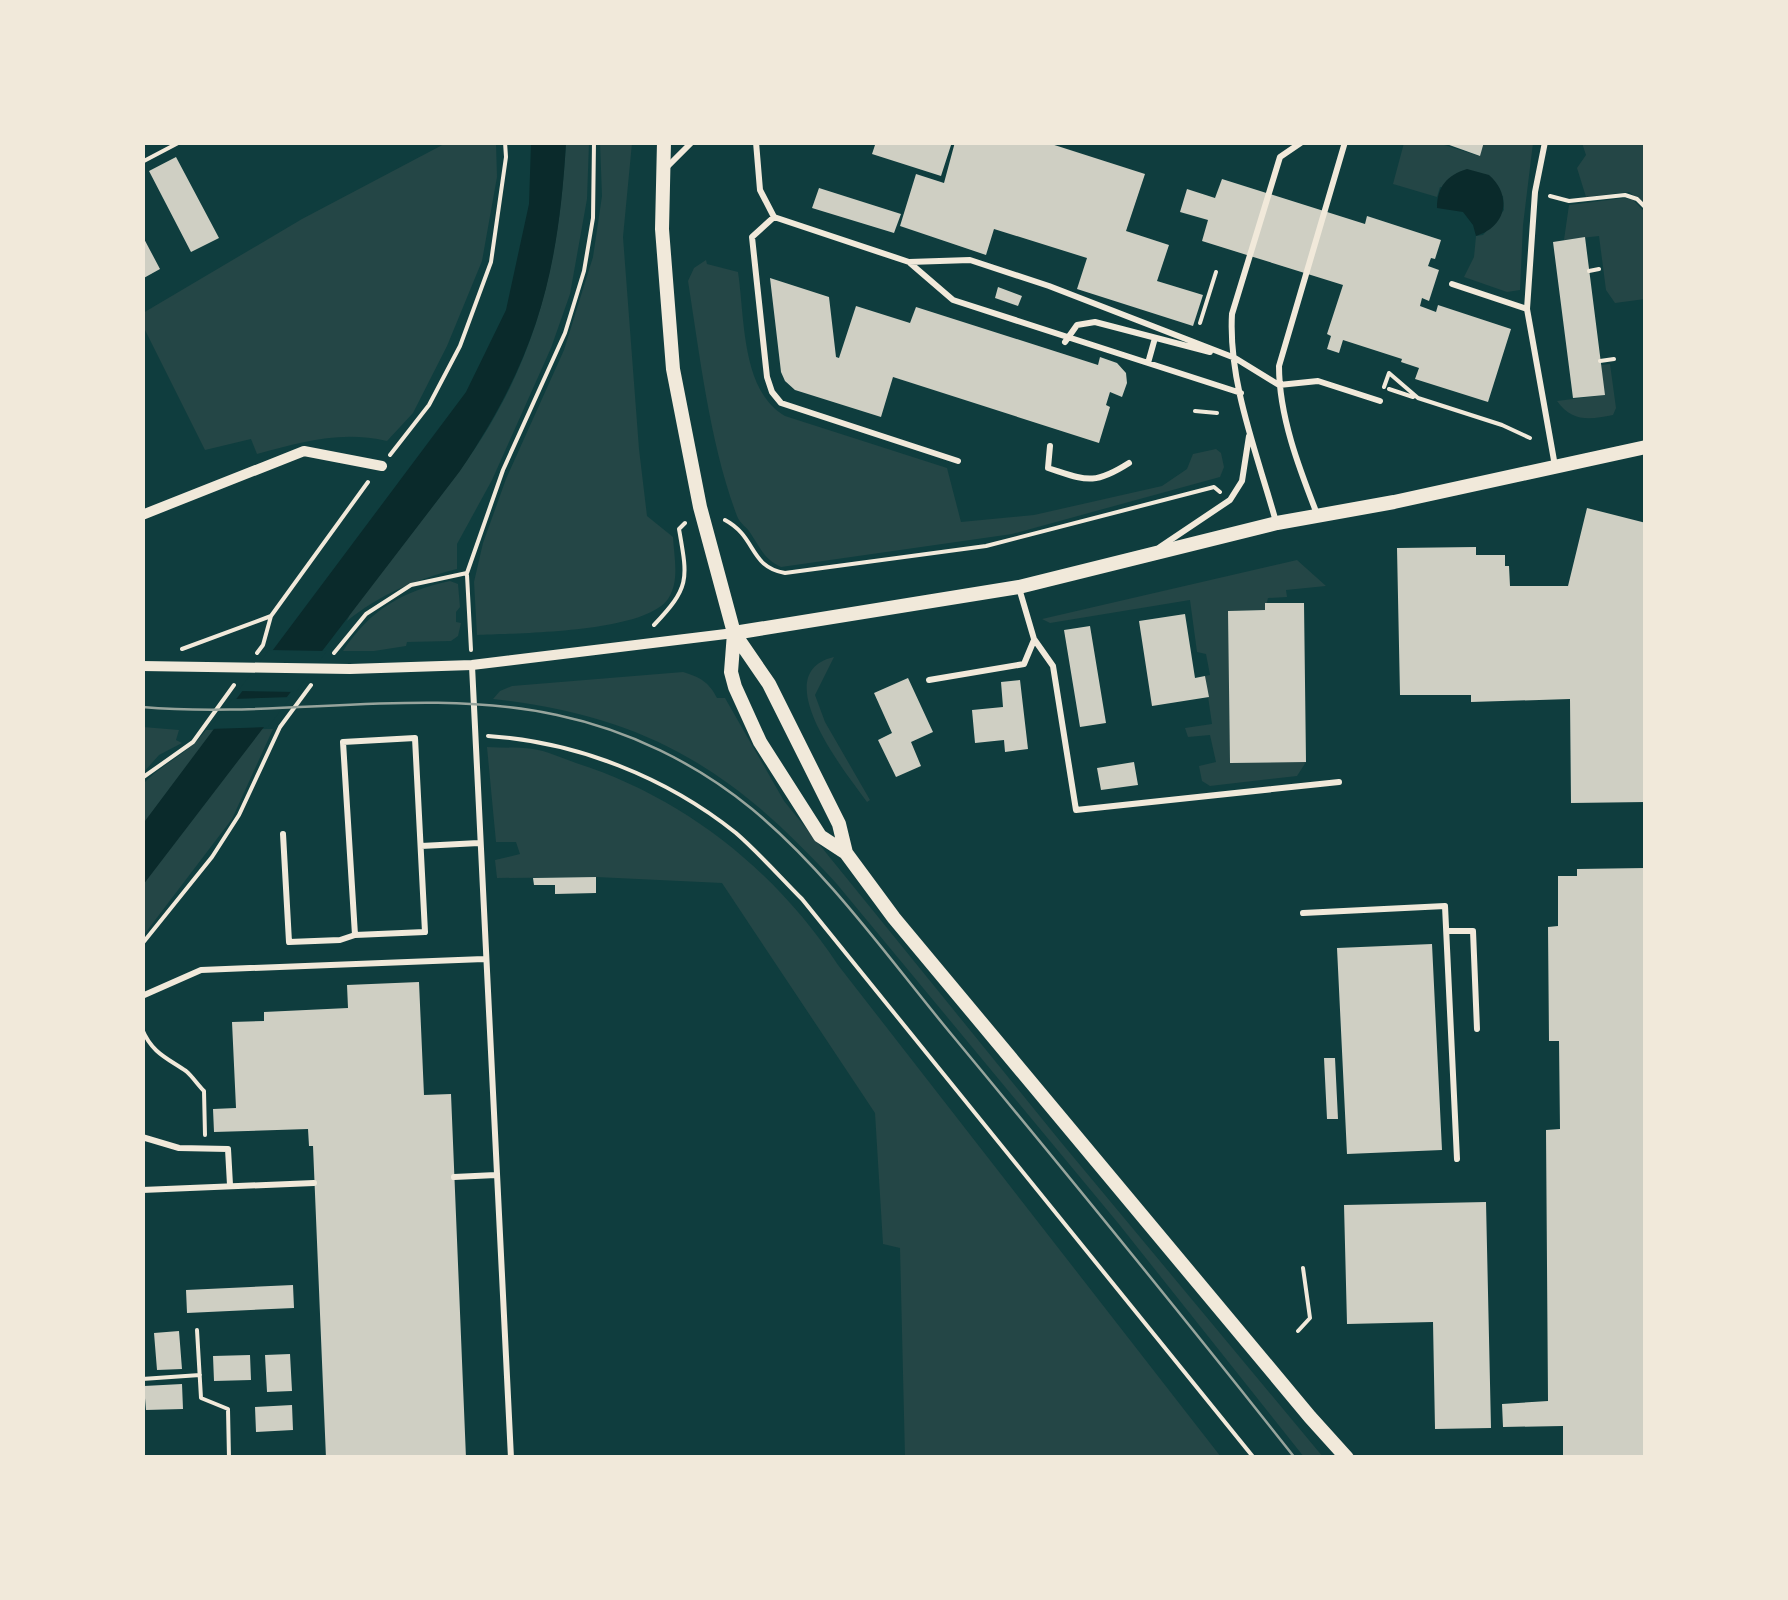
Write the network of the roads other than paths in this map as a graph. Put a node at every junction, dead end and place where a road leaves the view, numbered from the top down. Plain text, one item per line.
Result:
1 (664, 142) edge
2 (692, 142) edge
3 (756, 142) edge
4 (1302, 142) edge
5 (1346, 142) edge
6 (1544, 142) edge
7 (662, 172) junction
8 (774, 217) junction
9 (909, 262) junction
10 (1452, 284) dead end
11 (1527, 308) junction
12 (1155, 338) junction
13 (1066, 339) junction
14 (1236, 358) junction
15 (1148, 362) junction
16 (1279, 386) junction
17 (1241, 393) junction
18 (1380, 401) road end
19 (1250, 430) junction
20 (1050, 446) dead end
21 (1646, 447) edge
22 (958, 460) dead end
23 (1129, 463) dead end
24 (382, 466) road end
25 (1556, 467) junction
26 (142, 515) edge
27 (1318, 516) junction
28 (1276, 523) junction
29 (1149, 554) junction
30 (1019, 587) junction
31 (734, 633) junction
32 (1034, 639) junction
33 (472, 665) junction
34 (142, 666) edge
35 (929, 680) dead end
36 (1339, 782) dead end
37 (282, 834) dead end
38 (479, 843) junction
39 (421, 846) junction
40 (846, 853) junction
41 (1303, 912) dead end
42 (1447, 931) junction
43 (356, 934) junction
44 (484, 960) junction
45 (142, 996) edge
46 (1477, 1030) dead end
47 (142, 1137) edge
48 (1457, 1159) dead end
49 (496, 1176) junction
50 (454, 1177) dead end
51 (314, 1183) dead end
52 (230, 1185) junction
53 (142, 1190) edge
54 (1348, 1456) edge
55 (511, 1458) edge

1 - 7 street
2 - 7 lane
3 - 8 lane
4 - 14 lane
5 - 16 lane
6 - 11 lane
7 - 31 street
8 - 9 lane
8 - 22 lane
9 - 13 lane
9 - 14 lane
10 - 11 lane
11 - 25 lane
12 - 13 lane
12 - 14 lane
12 - 15 lane
13 - 15 lane
14 - 16 lane
14 - 17 lane
15 - 17 lane
16 - 18 lane
16 - 27 lane
17 - 19 lane
19 - 28 lane
19 - 29 lane
20 - 23 lane
21 - 25 street
24 - 26 street
25 - 27 street
27 - 28 street
28 - 29 street
29 - 30 street
30 - 31 street
30 - 32 lane
31 - 33 street
31 - 40 street
31 - 40 street
32 - 35 lane
32 - 36 lane
33 - 34 street
33 - 38 lane
37 - 43 lane
38 - 39 lane
38 - 44 lane
39 - 43 lane
39 - 43 lane
40 - 54 street
41 - 42 lane
42 - 46 lane
42 - 48 lane
44 - 45 lane
44 - 49 lane
47 - 52 lane
49 - 50 lane
49 - 55 lane
51 - 52 lane
52 - 53 lane

